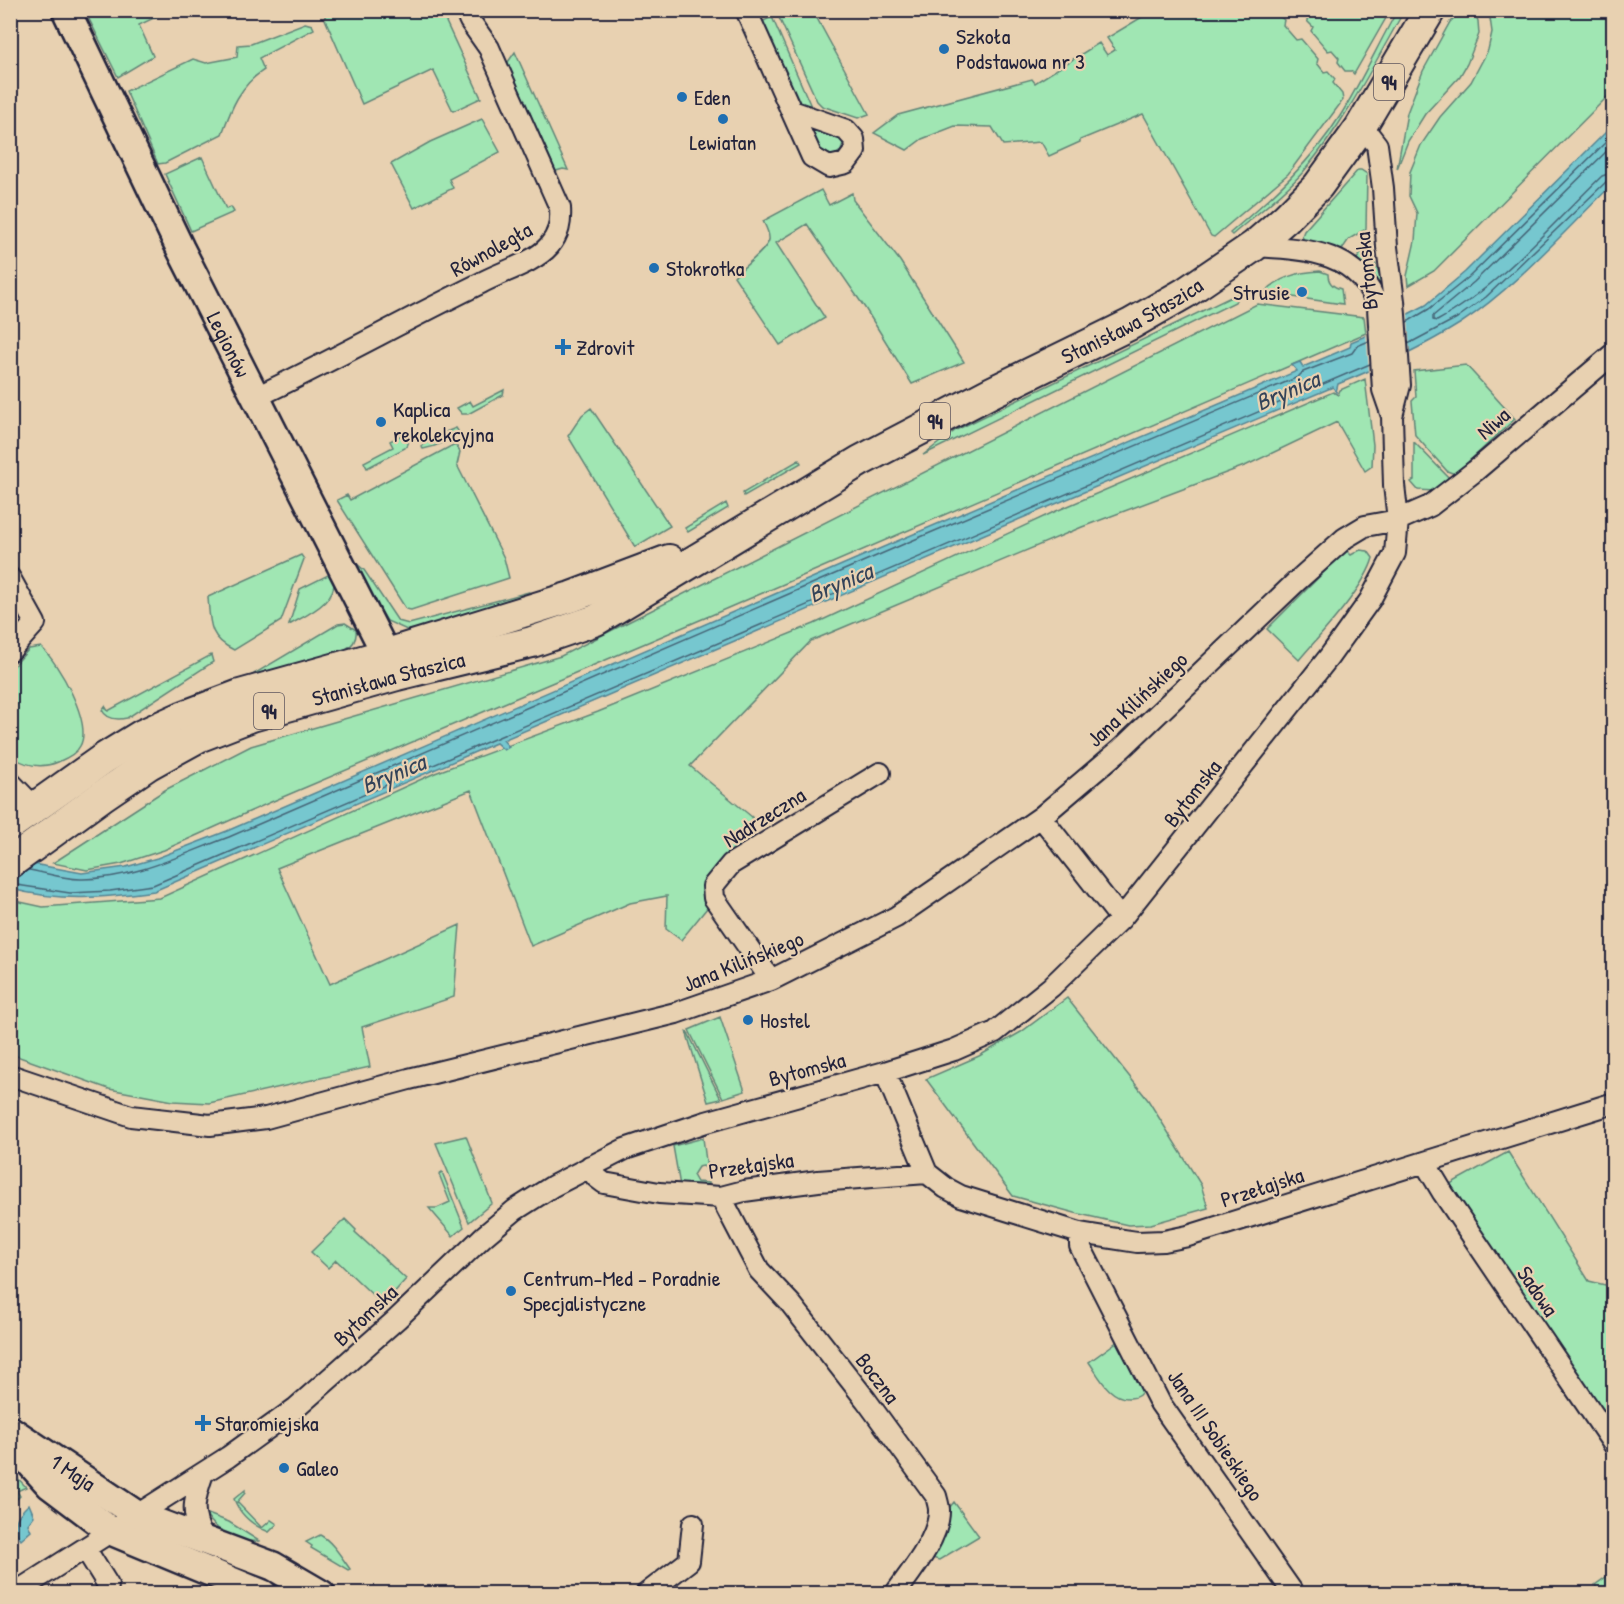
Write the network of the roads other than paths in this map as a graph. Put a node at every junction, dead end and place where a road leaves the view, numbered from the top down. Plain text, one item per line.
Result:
1 (66, 10) edge
2 (465, 10) edge
3 (746, 10) edge
4 (1430, 10) edge
5 (792, 111) dead end
6 (1360, 128) junction
7 (1254, 246) junction
8 (1386, 306) junction
9 (1614, 353) edge
10 (256, 397) junction
11 (1398, 520) junction
12 (10, 578) edge
13 (10, 651) edge
14 (392, 664) junction
15 (880, 773) dead end
16 (10, 782) edge
17 (22, 817) edge
18 (1041, 817) junction
19 (10, 863) edge
20 (1121, 919) junction
21 (771, 980) junction
22 (885, 1072) junction
23 (10, 1075) edge
24 (1614, 1103) edge
25 (1425, 1162) junction
26 (590, 1166) junction
27 (927, 1173) junction
28 (721, 1197) junction
29 (1080, 1233) junction
30 (10, 1430) edge
31 (10, 1442) edge
32 (1614, 1445) edge
33 (203, 1473) junction
34 (137, 1515) junction
35 (693, 1524) dead end
36 (111, 1531) junction
37 (203, 1538) junction
38 (85, 1548) junction
39 (13, 1593) edge
40 (107, 1593) edge
41 (263, 1593) edge
42 (321, 1593) edge
43 (646, 1593) edge
44 (895, 1593) edge
45 (1294, 1593) edge

1 - 10 street, Legionów
2 - 10 street, Równoległa
3 - 5 street
4 - 6 main road, Stanisława Staszica / 94
6 - 7 main road, Stanisława Staszica / 94
6 - 8 street, Bytomska
7 - 8 street, Bytomska
7 - 14 main road, Stanisława Staszica / 94
8 - 11 street, Bytomska
9 - 11 street, Niwa
10 - 14 street, Legionów
11 - 18 street, Jana Kilińskiego
11 - 20 street, Bytomska
12 - 13 street
14 - 17 main road, Stanisława Staszica / 94
14 - 19 main road, Stanisława Staszica / 94
15 - 21 street, Nadrzeczna
16 - 17 street
18 - 20 street
18 - 21 street, Jana Kilińskiego
20 - 22 street, Bytomska
21 - 23 street, Jana Kilińskiego
22 - 26 street, Bytomska
22 - 27 street
24 - 25 street, Przełajska
25 - 29 street, Przełajska
25 - 32 street, Sadowa
26 - 28 street, Przełajska
26 - 33 street, Bytomska
27 - 28 street, Przełajska
27 - 29 street, Przełajska
28 - 44 street, Boczna
29 - 45 street, Jana III Sobieskiego
30 - 34 street, 1 Maja
31 - 36 street, 1 Maja
33 - 34 street, Bytomska
33 - 37 street
34 - 36 street, Bytomska
34 - 37 street, 1 Maja
35 - 43 street
36 - 38 street, Bytomska
36 - 41 street, 1 Maja
37 - 42 street, 1 Maja
38 - 39 street, Bytomska
38 - 40 street

